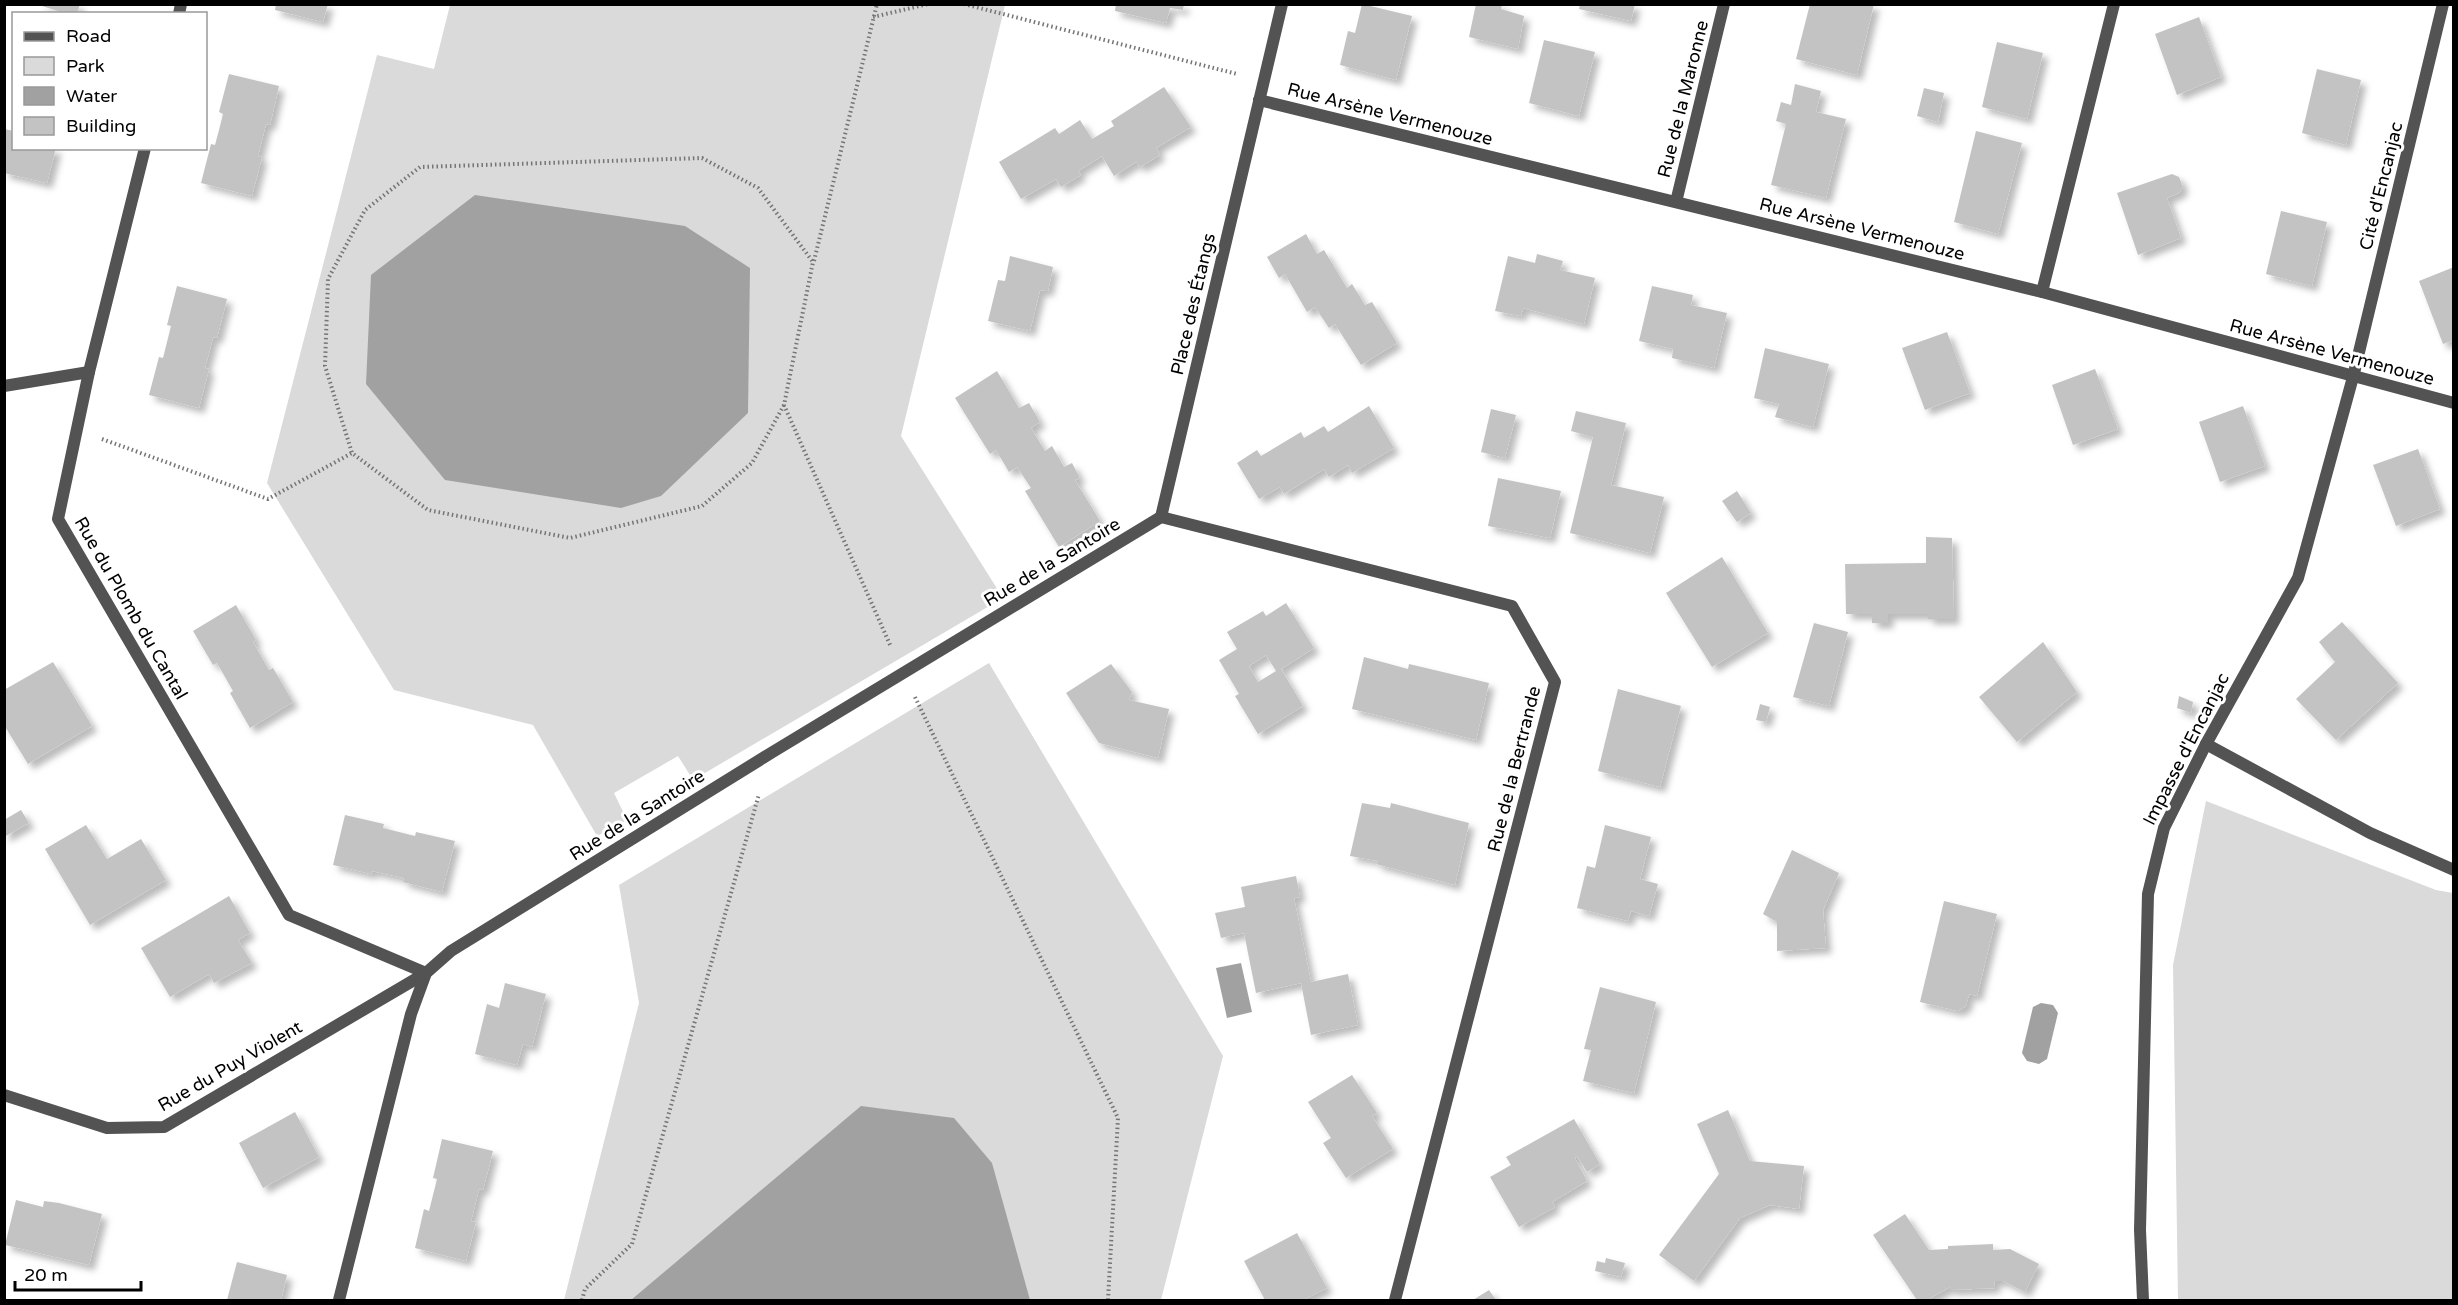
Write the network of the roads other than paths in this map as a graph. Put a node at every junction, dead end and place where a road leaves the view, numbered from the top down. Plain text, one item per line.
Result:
1 (1282, 4) edge
2 (1724, 4) edge
3 (2115, 4) edge
4 (2443, 4) edge
5 (1259, 100) junction
6 (144, 150) edge
7 (1676, 202) junction
8 (2042, 292) junction
9 (89, 372) junction
10 (2353, 377) junction
11 (4, 386) edge
12 (2454, 403) edge
13 (1161, 517) junction
14 (2206, 744) junction
15 (2454, 870) edge
16 (426, 973) junction
17 (4, 1095) edge
18 (339, 1300) edge
19 (1395, 1300) edge
20 (2143, 1300) edge

1 - 5 street, Place des Étangs
2 - 7 street, Rue de la Maronne
3 - 8 street
4 - 10 street, Cité d'Encanjac
5 - 7 street, Rue Arsène Vermenouze
5 - 13 street, Place des Étangs
6 - 9 street, Rue du Plomb du Cantal
7 - 8 street, Rue Arsène Vermenouze
8 - 10 street, Rue Arsène Vermenouze
9 - 11 street
9 - 16 street, Rue du Plomb du Cantal
10 - 12 street, Rue Arsène Vermenouze
10 - 14 street, Impasse d'Encanjac
13 - 16 street, Rue de la Santoire
13 - 19 street, Rue de la Bertrande
14 - 15 street
14 - 20 street, Impasse d'Encanjac
16 - 17 street, Rue du Puy Violent
16 - 18 street, Rue de la Santoire

